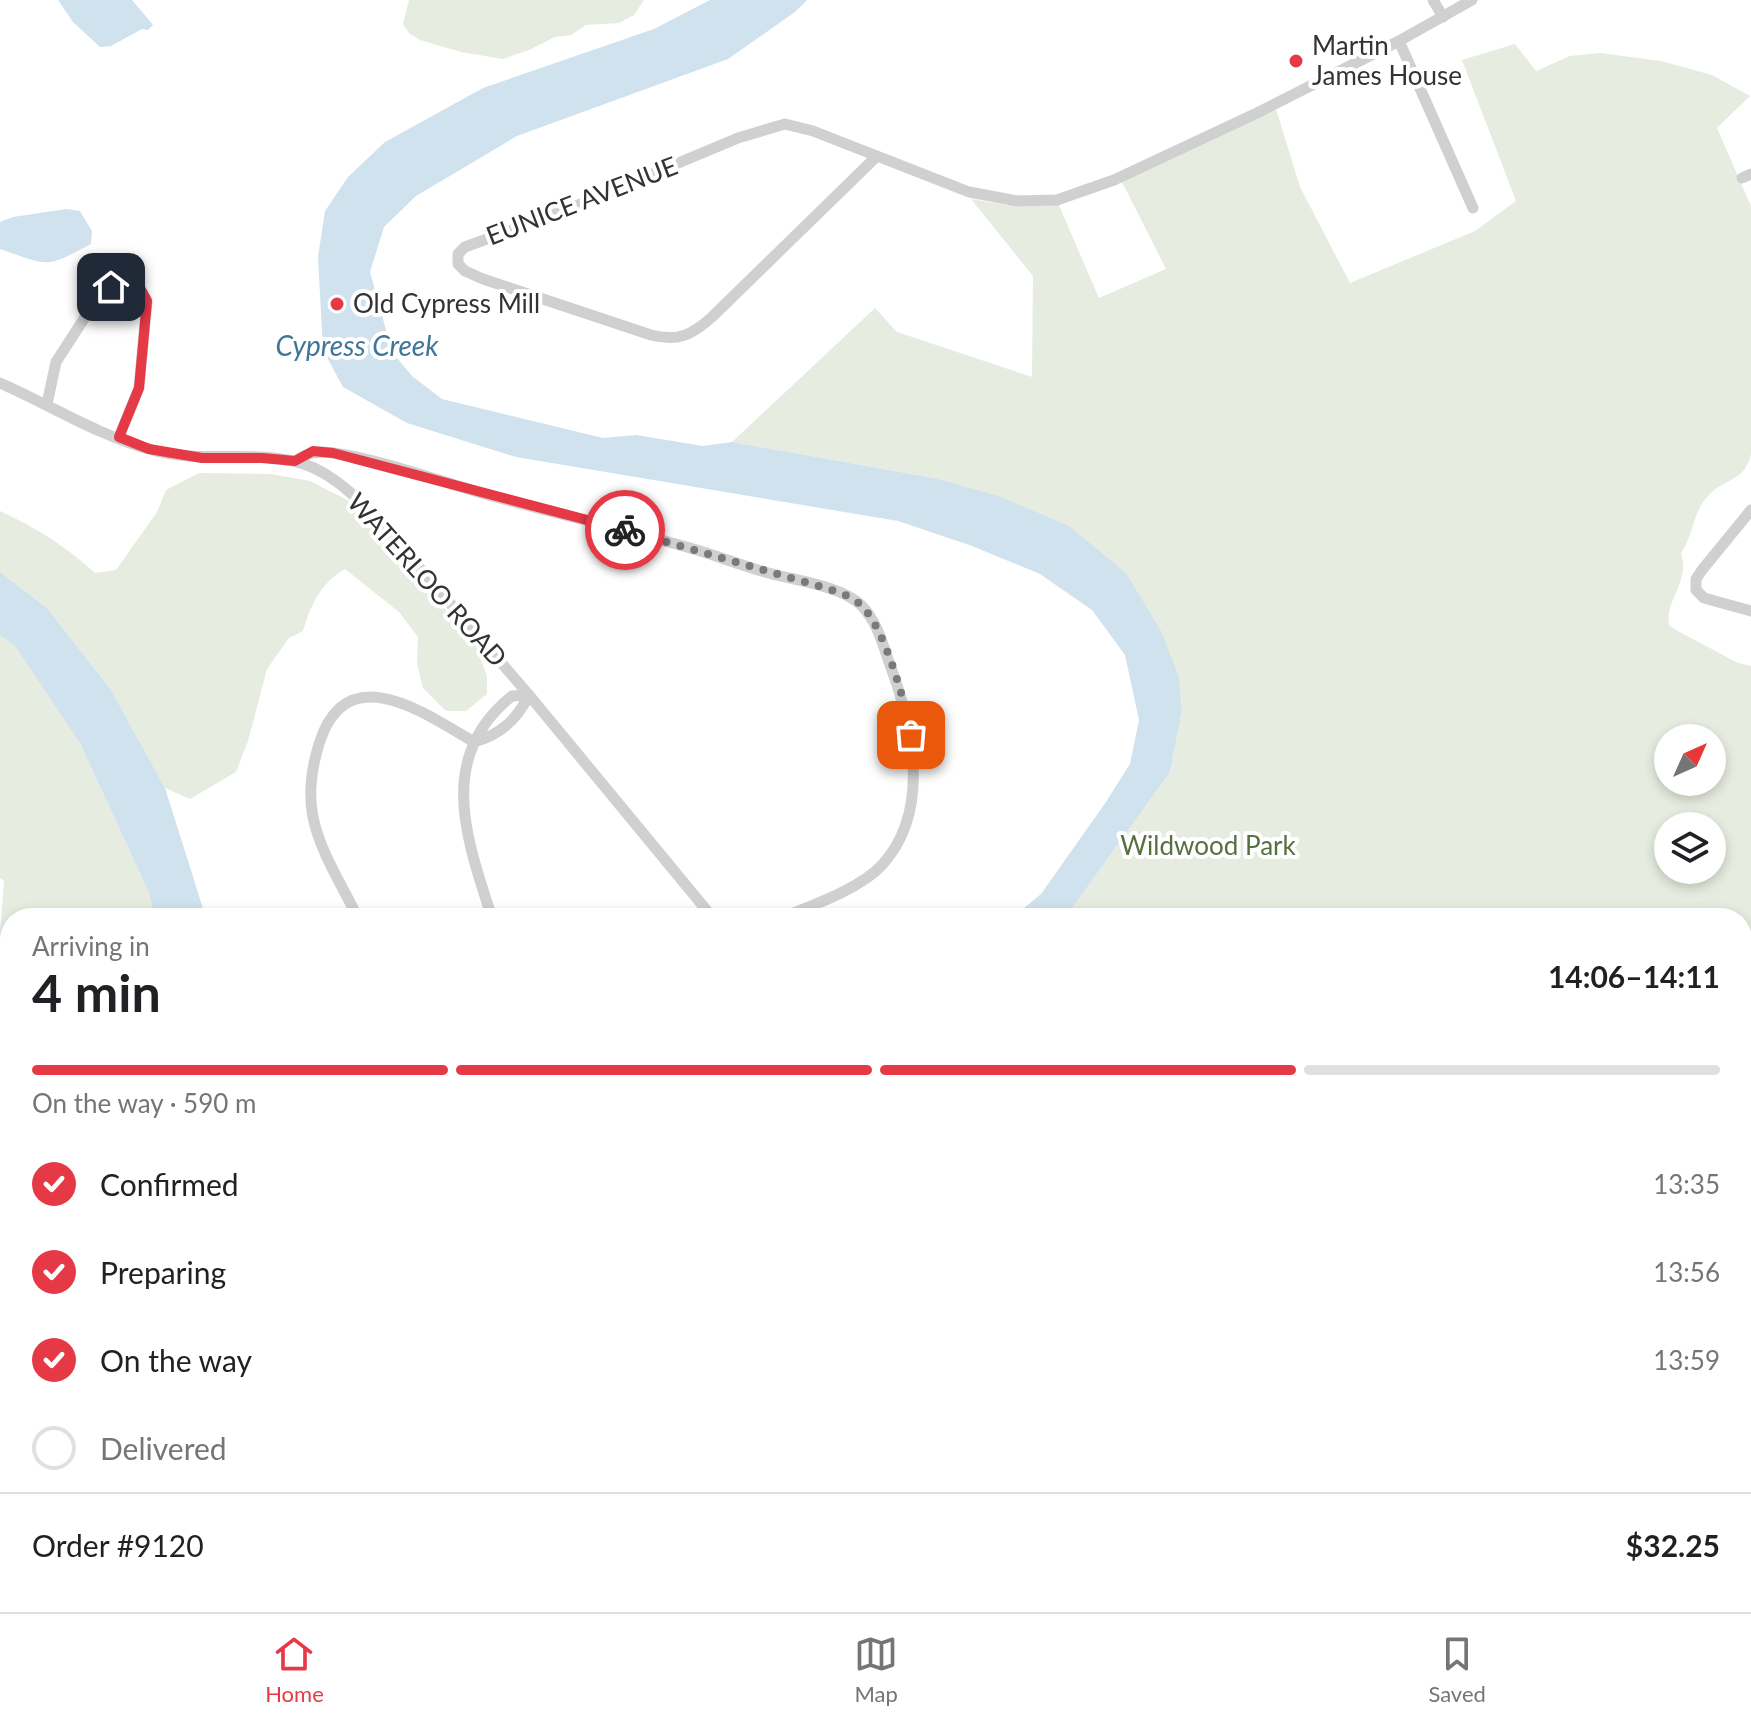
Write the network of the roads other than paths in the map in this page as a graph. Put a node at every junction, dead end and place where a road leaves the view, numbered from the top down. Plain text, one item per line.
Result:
1 (1433, 0) edge
2 (1472, 0) edge
3 (1443, 17) junction
4 (1399, 41) junction
5 (876, 157) junction
6 (1473, 208) dead end
7 (0, 383) edge
8 (47, 404) junction
9 (119, 437) junction
10 (295, 461) junction
11 (1751, 510) edge
12 (1751, 611) edge
13 (529, 695) junction
14 (474, 742) junction
15 (353, 908) edge
16 (489, 908) edge
17 (705, 908) edge
18 (803, 908) edge

1 - 3 street
2 - 3 street
3 - 4 street
4 - 5 street
4 - 6 street
5 - 5 street, EUNICE AVENUE
7 - 8 street, WATERLOO ROAD
8 - 9 street, WATERLOO ROAD
8 - 9 street
9 - 10 street, WATERLOO ROAD
10 - 13 street, WATERLOO ROAD
10 - 18 street
11 - 12 street
13 - 14 street
13 - 14 street
13 - 17 street, WATERLOO ROAD
14 - 15 street
14 - 16 street

